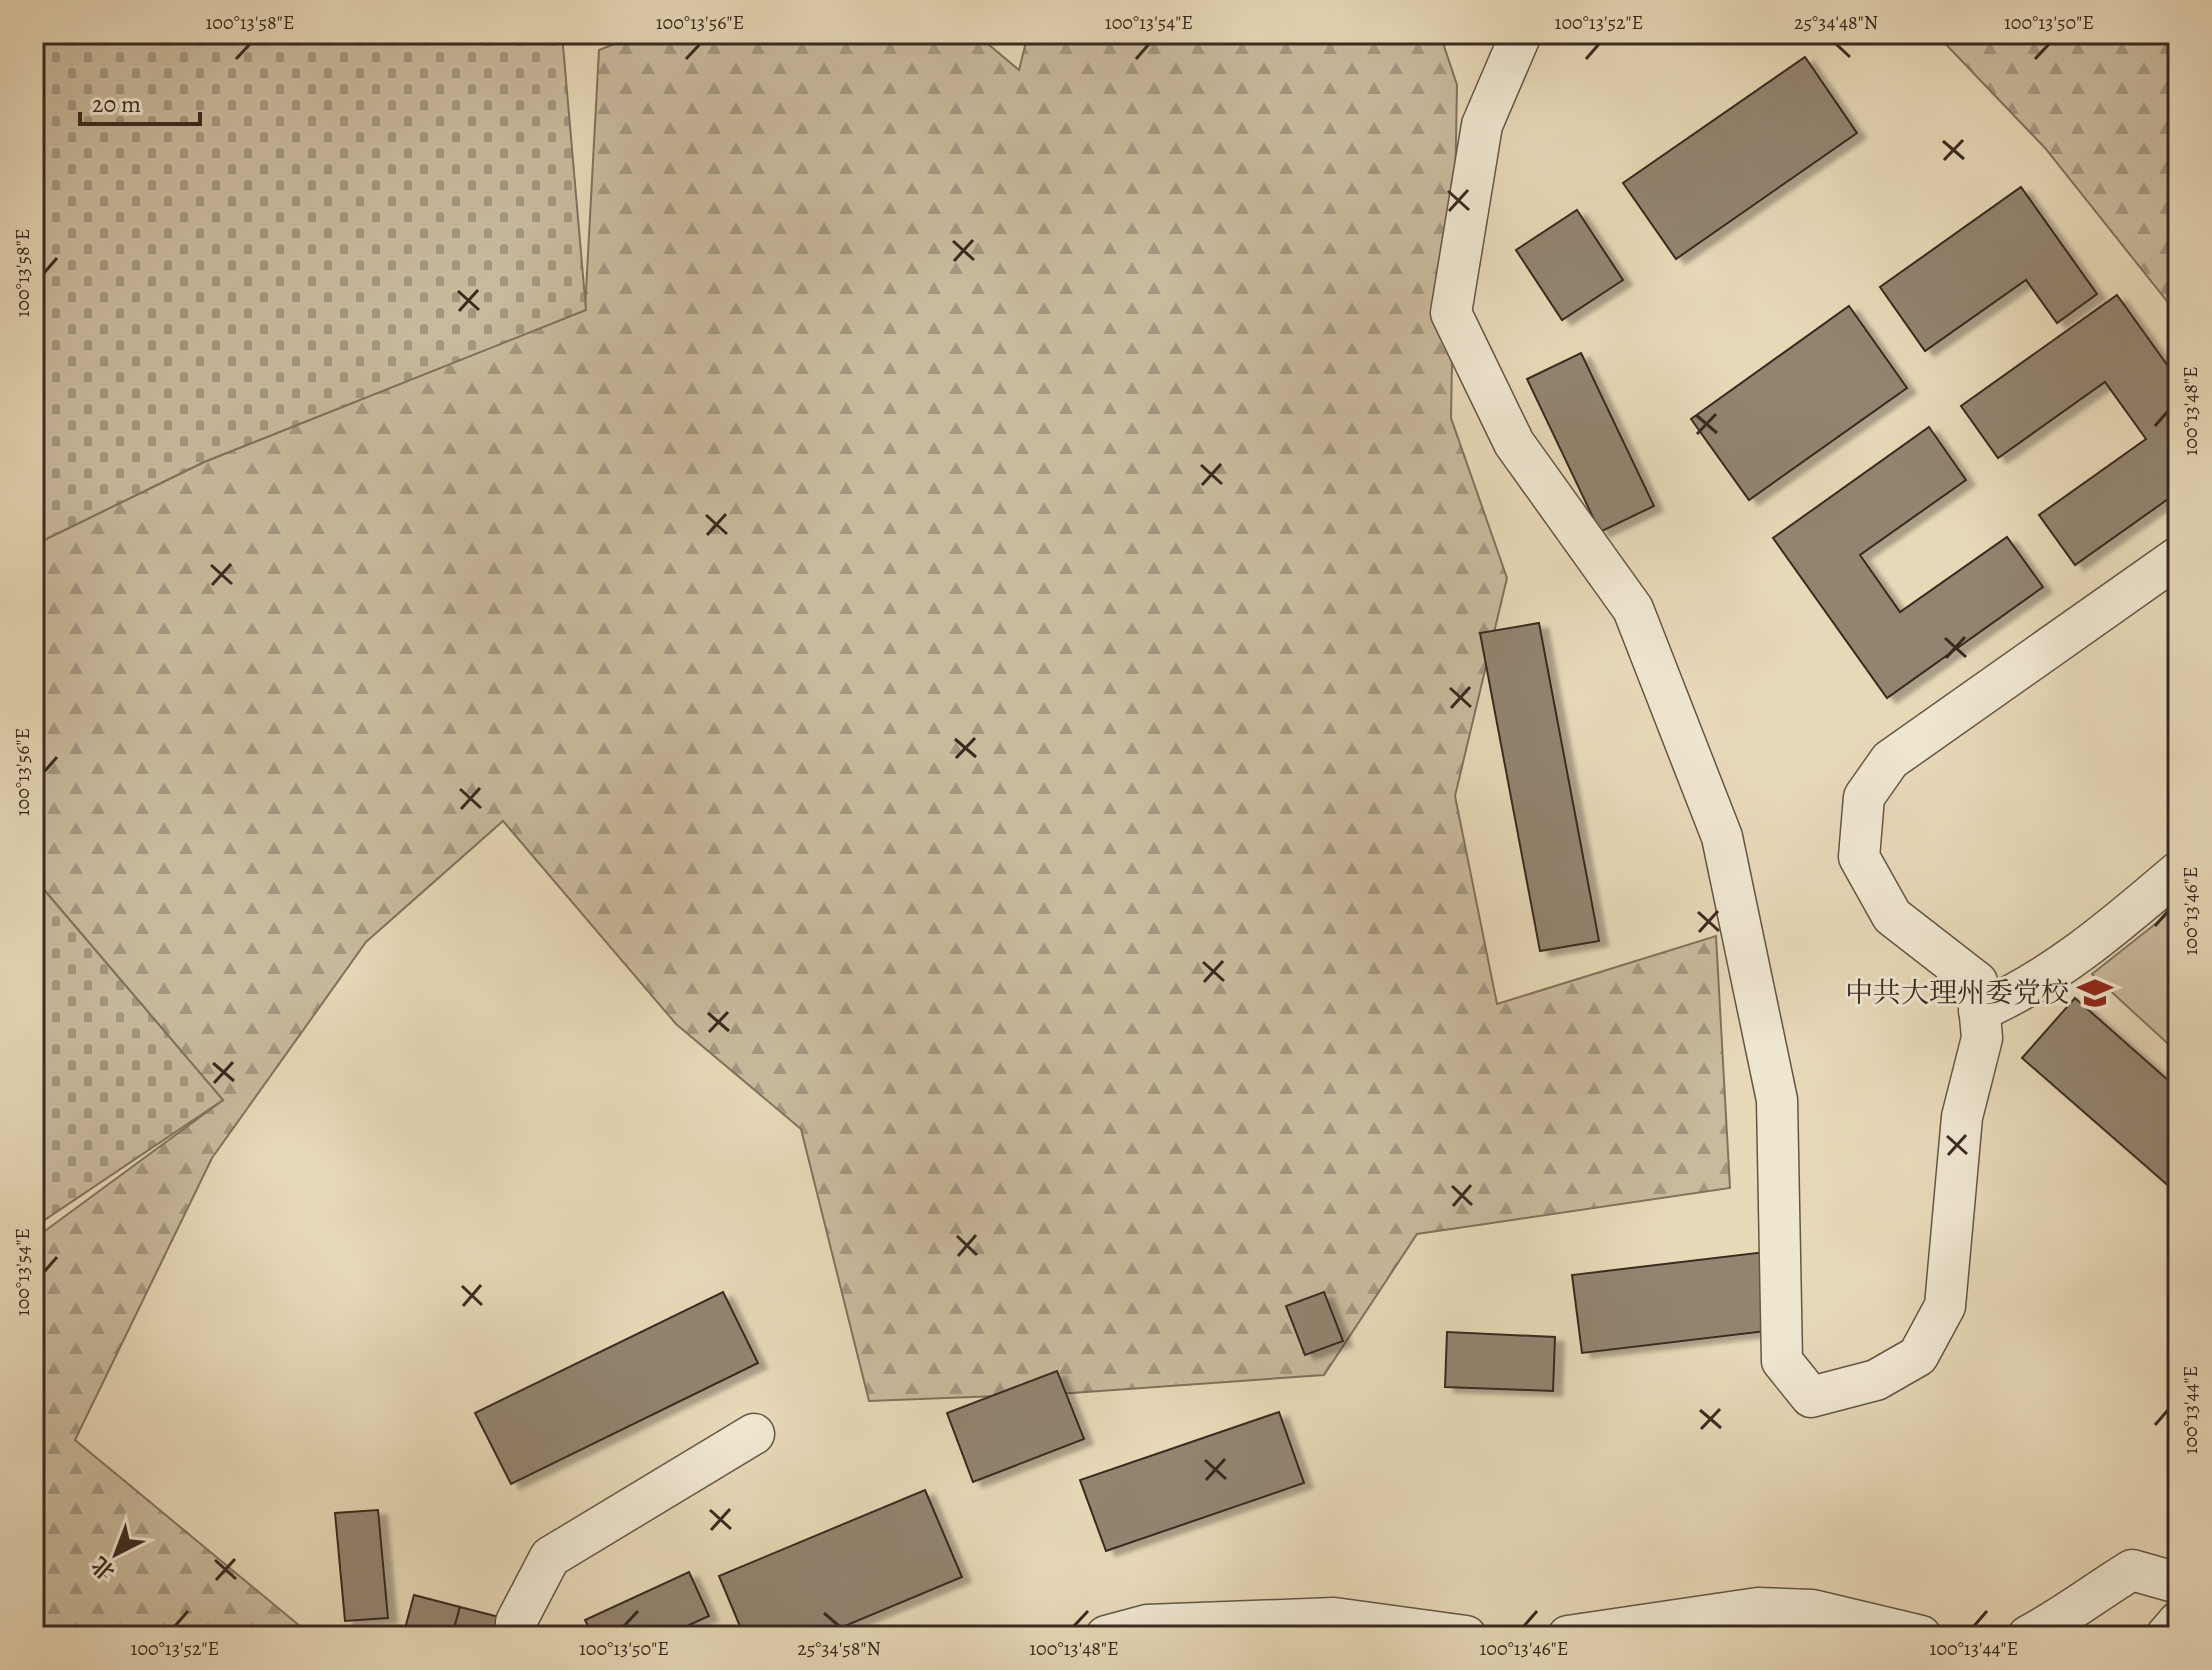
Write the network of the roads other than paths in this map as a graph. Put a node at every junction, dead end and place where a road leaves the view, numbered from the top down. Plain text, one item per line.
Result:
1 (1521, 34) edge
2 (2178, 557) edge
3 (2178, 872) edge
4 (1979, 1011) junction
5 (754, 1434) dead end
6 (2178, 1583) edge
7 (2178, 1622) edge
8 (518, 1636) edge
9 (1106, 1636) edge
10 (1466, 1636) edge
11 (1568, 1636) edge
12 (1921, 1636) edge
13 (2028, 1636) edge
14 (2166, 1636) edge

1 - 4 street
2 - 4 street
3 - 4 street
5 - 8 street
6 - 13 street
7 - 14 street
9 - 10 street
11 - 12 street

